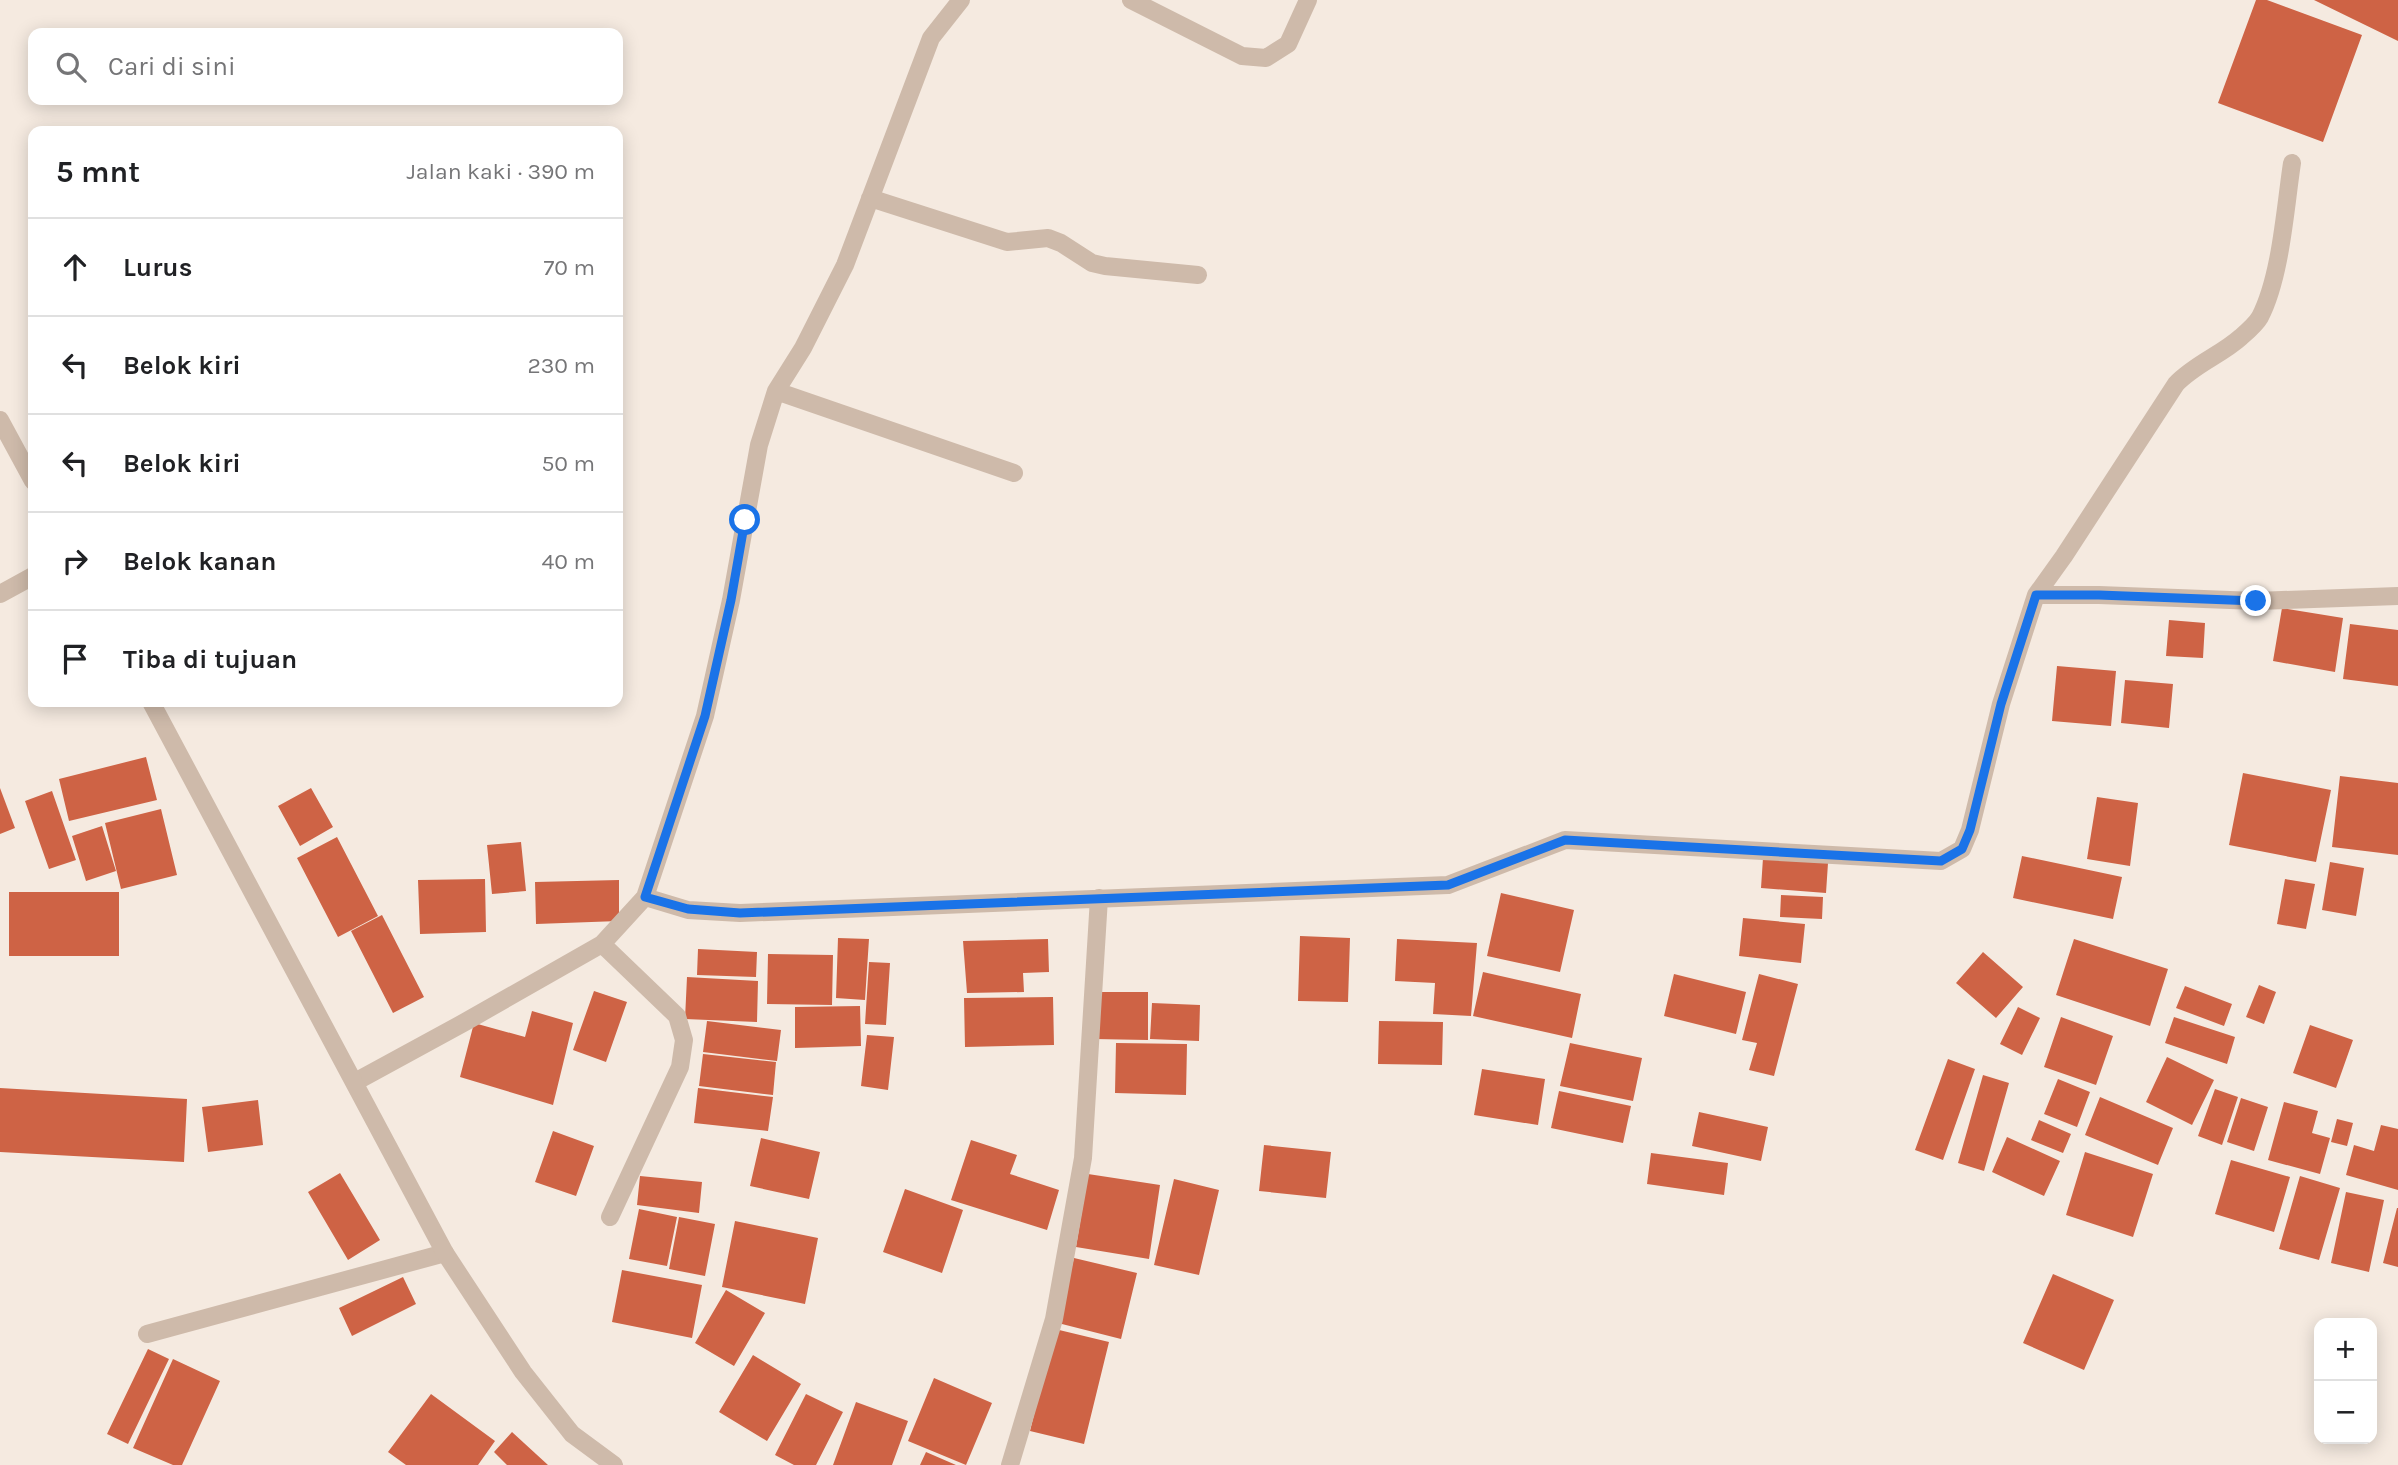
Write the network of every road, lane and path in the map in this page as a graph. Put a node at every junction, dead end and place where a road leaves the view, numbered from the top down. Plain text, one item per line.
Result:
1 (961, 0) edge
2 (1132, 0) edge
3 (1308, 0) edge
4 (2292, 163) dead end
5 (870, 198) junction
6 (1199, 275) dead end
7 (776, 391) junction
8 (0, 420) edge
9 (28, 472) edge
10 (1014, 473) dead end
11 (28, 579) edge
12 (0, 594) edge
13 (2036, 595) junction
14 (2398, 596) edge
15 (154, 707) edge
16 (645, 897) junction
17 (1099, 898) junction
18 (602, 944) junction
19 (355, 1082) junction
20 (610, 1217) dead end
21 (445, 1253) junction
22 (147, 1334) dead end
23 (614, 1465) edge
24 (1010, 1465) edge

1 - 5 street
2 - 3 street
4 - 13 street
5 - 6 street
5 - 7 street
7 - 10 street
7 - 16 street
8 - 9 street
11 - 12 street
13 - 14 street
13 - 17 street
15 - 19 street
16 - 17 street
16 - 18 street
17 - 24 street
18 - 19 street
18 - 20 street
19 - 21 street
21 - 22 street
21 - 23 street

